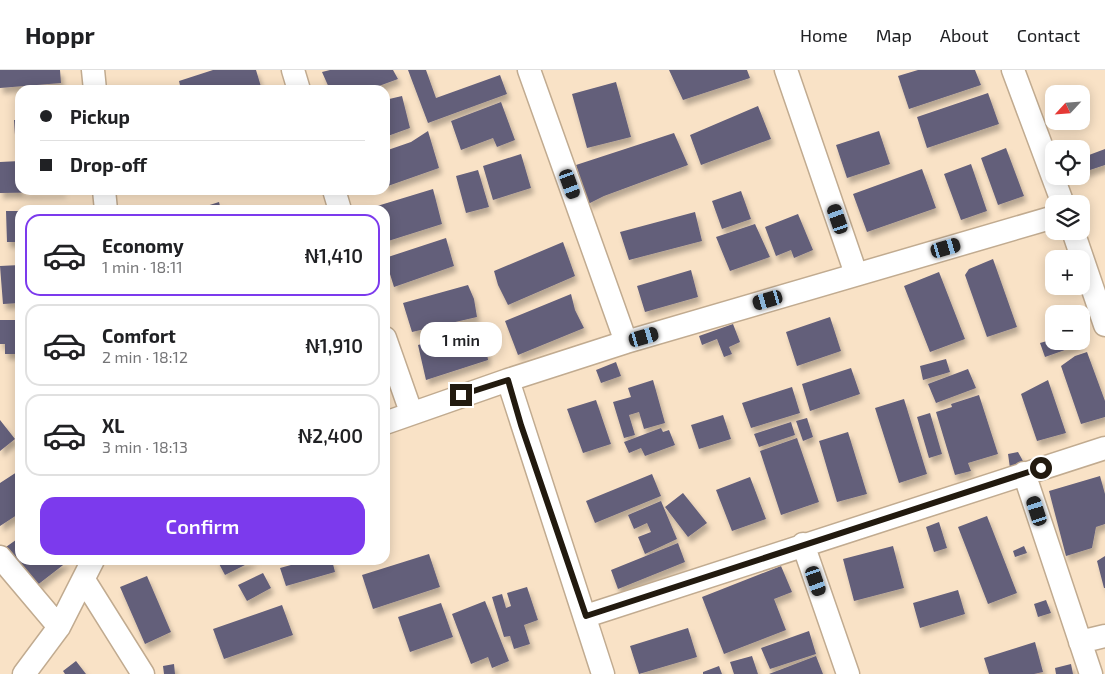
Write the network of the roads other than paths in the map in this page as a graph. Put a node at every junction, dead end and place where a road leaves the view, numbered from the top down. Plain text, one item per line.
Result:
1 (93, 70) edge
2 (293, 70) edge
3 (529, 70) edge
4 (786, 70) edge
5 (1013, 70) edge
6 (94, 85) edge
7 (298, 85) edge
8 (1060, 195) edge
9 (1045, 220) edge
10 (1076, 240) edge
11 (856, 274) junction
12 (1105, 324) edge
13 (626, 342) junction
14 (390, 352) edge
15 (508, 380) junction
16 (411, 412) junction
17 (390, 421) edge
18 (1105, 448) edge
19 (1024, 474) junction
20 (803, 544) junction
21 (0, 556) edge
22 (88, 570) edge
23 (586, 616) junction
24 (59, 628) junction
25 (1105, 636) edge
26 (1080, 642) junction
27 (24, 674) edge
28 (143, 674) edge
29 (603, 674) edge
30 (848, 674) edge
31 (1091, 674) edge

1 - 6 street
2 - 7 street
3 - 13 street
4 - 11 street
5 - 8 street
9 - 11 street
10 - 12 street
11 - 13 street
13 - 15 street
14 - 16 street
15 - 16 street
15 - 23 street
16 - 17 street
18 - 19 street
19 - 20 street
19 - 26 street
20 - 23 street
20 - 30 street
21 - 24 street
22 - 24 street
22 - 28 street
23 - 29 street
24 - 27 street
25 - 26 street
26 - 31 street

